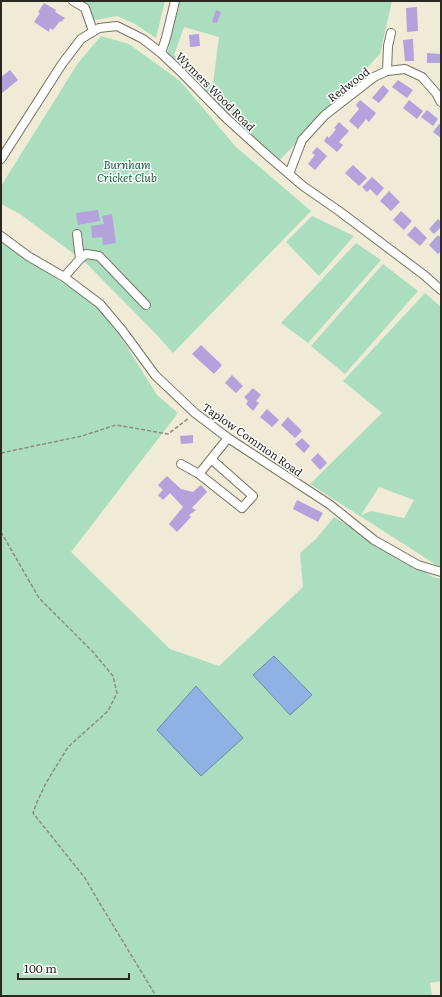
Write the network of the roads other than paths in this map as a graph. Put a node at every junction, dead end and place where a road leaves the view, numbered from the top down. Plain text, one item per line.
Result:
1 (74, 1) edge
2 (175, 1) edge
3 (93, 31) junction
4 (392, 33) dead end
5 (161, 53) junction
6 (387, 70) junction
7 (441, 102) edge
8 (1, 159) edge
9 (289, 174) junction
10 (77, 234) dead end
11 (1, 236) edge
12 (80, 259) junction
13 (64, 277) junction
14 (441, 290) edge
15 (146, 305) dead end
16 (228, 438) junction
17 (211, 459) junction
18 (182, 464) dead end
19 (199, 474) junction
20 (441, 572) edge

1 - 3 street
2 - 5 street
3 - 5 street, Wymers Wood Road
3 - 8 street, Wymers Wood Road
4 - 6 street
5 - 9 street, Wymers Wood Road
6 - 7 street, Redwood
6 - 9 street, Redwood
9 - 14 street, Wymers Wood Road
10 - 12 street
11 - 13 street, Taplow Common Road
12 - 13 street
12 - 15 street
13 - 16 street, Taplow Common Road
16 - 17 street
16 - 20 street, Taplow Common Road
17 - 19 street
17 - 19 street
18 - 19 street

